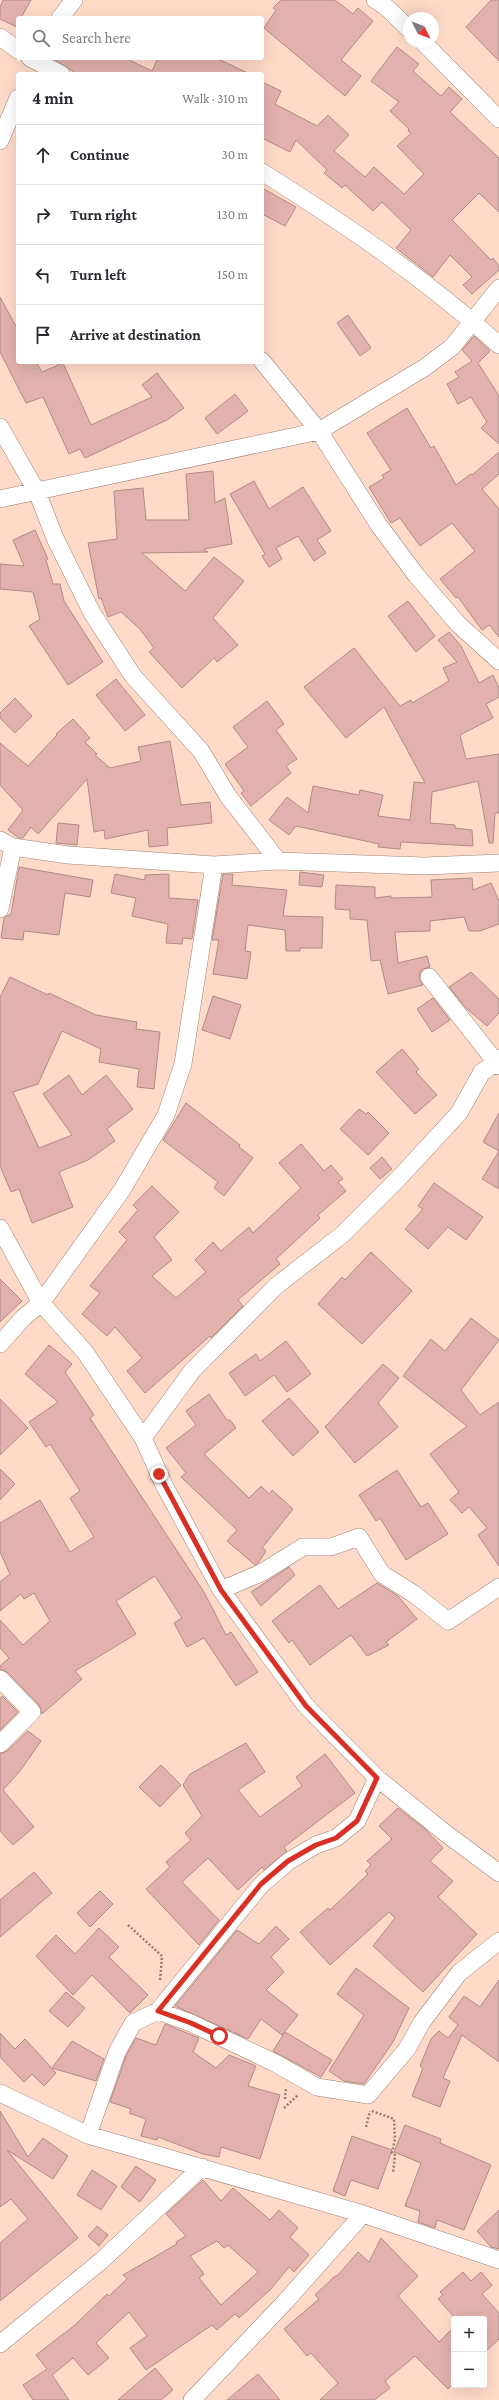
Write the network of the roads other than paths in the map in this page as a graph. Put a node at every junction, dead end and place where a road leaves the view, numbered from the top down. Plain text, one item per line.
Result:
1 (74, 0) edge
2 (375, 0) edge
3 (62, 16) edge
4 (403, 23) edge
5 (0, 36) edge
6 (16, 48) edge
7 (428, 48) edge
8 (31, 63) edge
9 (56, 72) edge
10 (16, 103) edge
11 (499, 119) edge
12 (0, 141) edge
13 (264, 173) edge
14 (499, 288) edge
15 (474, 322) junction
16 (499, 345) edge
17 (264, 363) edge
18 (0, 427) edge
19 (319, 431) junction
20 (37, 492) junction
21 (0, 500) edge
22 (499, 661) edge
23 (7, 844) edge
24 (278, 861) junction
25 (499, 863) edge
26 (214, 865) junction
27 (0, 909) edge
28 (429, 976) dead end
29 (498, 1062) edge
30 (0, 1228) edge
31 (40, 1303) junction
32 (0, 1344) edge
33 (143, 1438) junction
34 (499, 1587) edge
35 (221, 1590) junction
36 (0, 1679) edge
37 (0, 1744) edge
38 (377, 1778) junction
39 (499, 1873) edge
40 (499, 1941) edge
41 (158, 2011) junction
42 (0, 2093) edge
43 (88, 2135) junction
44 (202, 2167) junction
45 (362, 2214) junction
46 (499, 2260) edge
47 (0, 2344) edge
48 (192, 2400) edge

1 - 3 street
2 - 4 street
5 - 6 street
7 - 11 street
8 - 9 street
10 - 12 street
13 - 15 street
14 - 15 street
15 - 16 street
15 - 19 street
17 - 19 street
18 - 20 street
19 - 20 street
19 - 22 street
20 - 21 street
20 - 24 street
23 - 26 street
23 - 27 street
24 - 25 street
24 - 26 street
26 - 31 street
28 - 29 street
29 - 33 street
30 - 31 street
31 - 32 street
31 - 33 street
33 - 35 street
34 - 35 street
35 - 38 street
36 - 37 street
38 - 39 street
38 - 41 street
40 - 41 street
41 - 43 street
42 - 43 street
43 - 44 street
44 - 45 street
44 - 47 street
45 - 46 street
45 - 48 street

